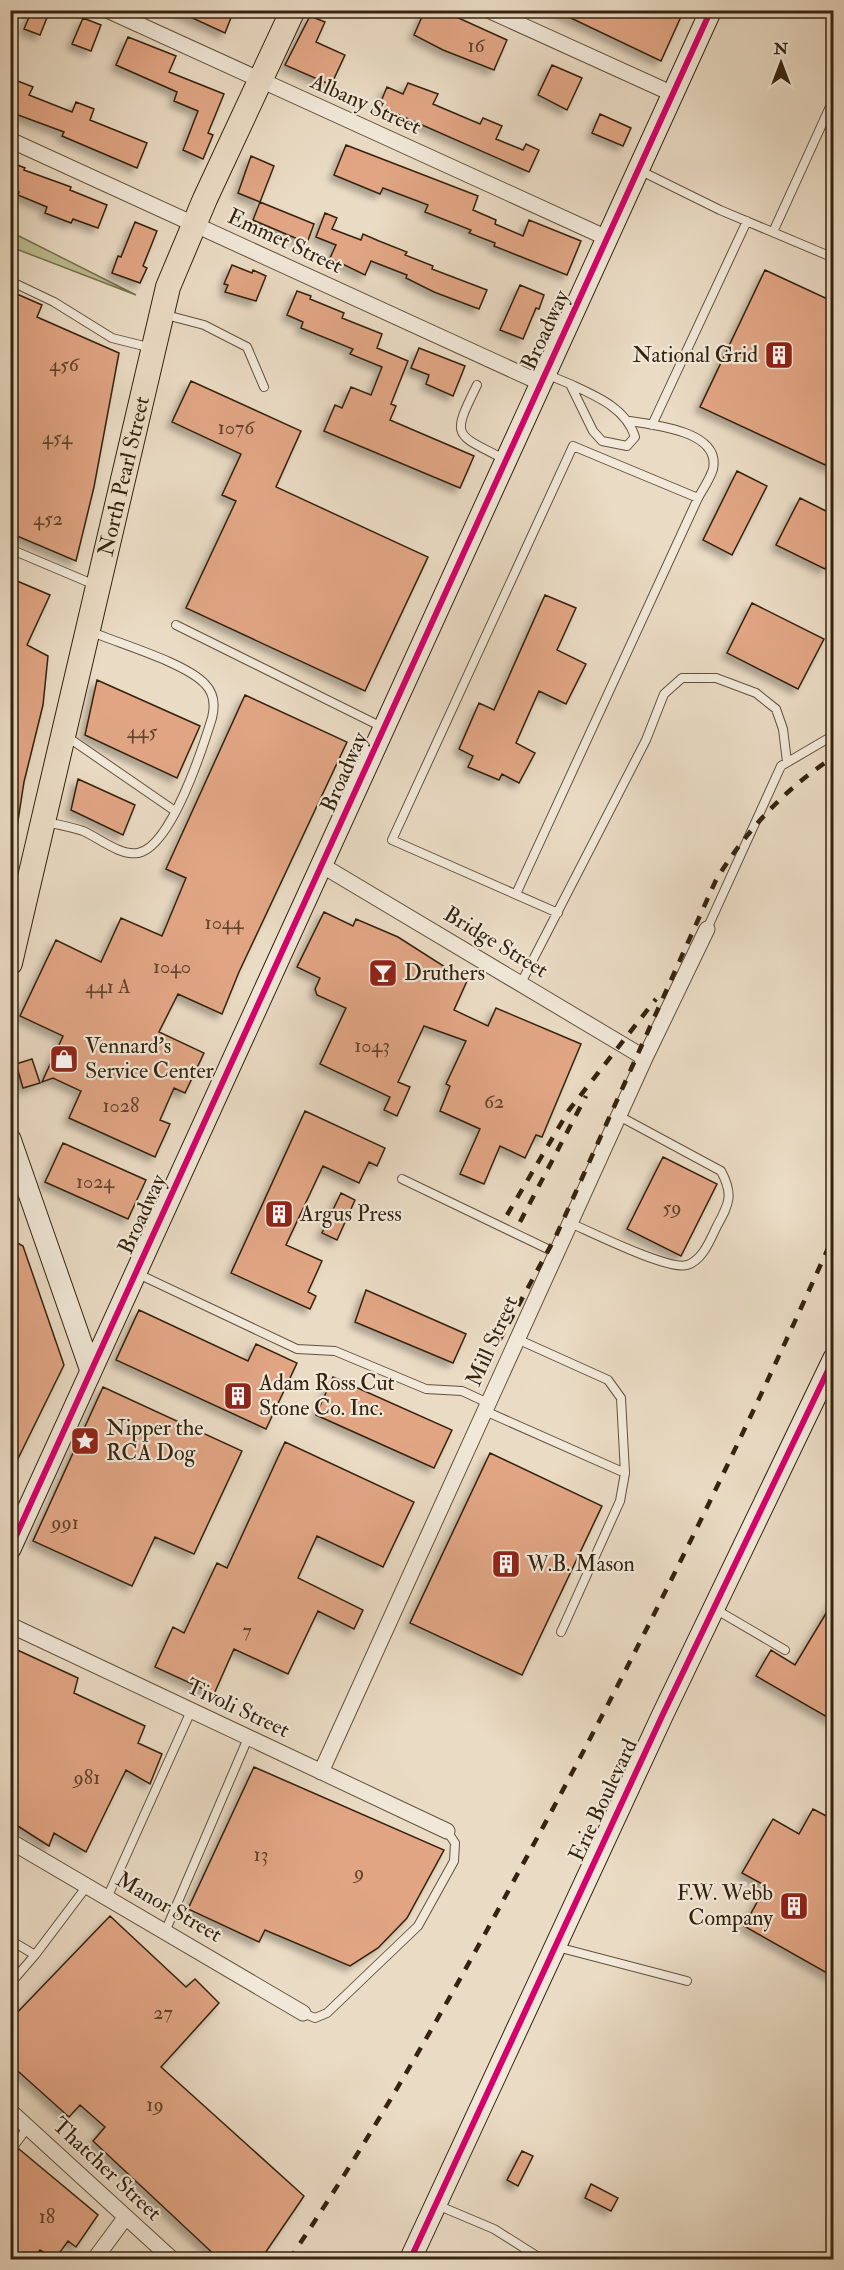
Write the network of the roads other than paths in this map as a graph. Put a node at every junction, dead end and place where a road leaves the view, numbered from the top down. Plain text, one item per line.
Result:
1 (107, 10) edge
2 (293, 10) edge
3 (488, 10) edge
4 (711, 10) edge
5 (261, 80) junction
6 (673, 94) junction
7 (834, 98) edge
8 (10, 140) edge
9 (638, 170) junction
10 (747, 221) junction
11 (194, 225) junction
12 (773, 232) junction
13 (607, 238) junction
14 (834, 258) edge
15 (10, 280) edge
16 (162, 314) junction
17 (153, 348) junction
18 (543, 378) junction
19 (570, 384) junction
20 (477, 385) dead end
21 (264, 387) dead end
22 (630, 421) junction
23 (652, 425) junction
24 (506, 460) junction
25 (698, 498) junction
26 (10, 549) edge
27 (97, 586) junction
28 (176, 625) dead end
29 (86, 630) junction
30 (383, 727) junction
31 (62, 734) junction
32 (834, 735) edge
33 (787, 762) junction
34 (175, 811) junction
35 (43, 821) junction
36 (323, 866) junction
37 (516, 894) junction
38 (558, 913) junction
39 (707, 929) joint
40 (10, 963) edge
41 (521, 983) junction
42 (645, 1058) junction
43 (619, 1116) junction
44 (10, 1139) edge
45 (402, 1179) dead end
46 (570, 1223) junction
47 (556, 1253) junction
48 (135, 1272) junction
49 (518, 1339) junction
50 (834, 1358) edge
51 (90, 1368) junction
52 (487, 1407) junction
53 (625, 1473) junction
54 (10, 1549) edge
55 (714, 1608) junction
56 (10, 1625) edge
57 (561, 1632) dead end
58 (785, 1650) dead end
59 (191, 1711) junction
60 (248, 1738) junction
61 (321, 1772) junction
62 (447, 1830) joint
63 (10, 1841) edge
64 (87, 1886) junction
65 (107, 1898) junction
66 (165, 1932) junction
67 (10, 1940) edge
68 (555, 1947) junction
69 (35, 1955) junction
70 (687, 1981) dead end
71 (10, 1984) edge
72 (303, 2013) joint
73 (10, 2111) edge
74 (28, 2127) junction
75 (10, 2151) edge
76 (436, 2204) junction
77 (125, 2218) junction
78 (94, 2259) edge
79 (173, 2259) edge
80 (410, 2259) edge
81 (543, 2259) edge

1 - 5 street, Albany Street
2 - 5 main road, North Pearl Street
3 - 6 street
4 - 6 street, Broadway
5 - 11 main road, North Pearl Street
5 - 13 street, Albany Street
6 - 9 street, Broadway
7 - 12 lane
8 - 11 street, Emmet Street
9 - 10 lane
9 - 13 street, Broadway
10 - 12 lane
10 - 23 lane
11 - 16 main road, North Pearl Street
11 - 18 street, Emmet Street
12 - 14 lane
13 - 18 street, Broadway
15 - 17 lane
16 - 17 main road, North Pearl Street
16 - 21 lane
17 - 27 main road, North Pearl Street
18 - 19 lane
18 - 24 street, Broadway
19 - 22 lane
19 - 22 lane
20 - 24 lane
22 - 23 lane
23 - 25 lane
24 - 30 street, Broadway
25 - 37 lane
25 - 37 lane
26 - 27 lane
27 - 29 main road, North Pearl Street
28 - 30 lane
29 - 31 main road, North Pearl Street
29 - 34 lane
30 - 36 street, Broadway
31 - 34 lane
31 - 35 main road, North Pearl Street
32 - 33 lane
33 - 38 lane
33 - 39 lane
34 - 35 lane
35 - 40 main road, North Pearl Street
36 - 41 street, Bridge Street
36 - 48 street, Broadway
37 - 38 lane
38 - 41 lane
39 - 42 street, Mill Street
41 - 42 street, Bridge Street
42 - 43 street, Mill Street
43 - 46 street, Mill Street
43 - 46 lane
44 - 51 street
45 - 47 lane
46 - 47 street, Mill Street
47 - 49 street, Mill Street
48 - 51 street, Broadway
48 - 52 lane
49 - 52 street, Mill Street
49 - 53 lane
50 - 55 street, Erie Boulevard
51 - 54 street, Broadway
52 - 53 lane
52 - 61 street, Mill Street
53 - 57 lane
55 - 58 lane
55 - 68 street, Erie Boulevard
56 - 59 street, Tivoli Street
59 - 60 street, Tivoli Street
59 - 65 lane
60 - 61 street, Tivoli Street
60 - 66 lane
61 - 62 street, Tivoli Street
62 - 72 lane
63 - 64 street, Manor Street
64 - 65 street, Manor Street
64 - 69 lane
65 - 66 street, Manor Street
66 - 72 street, Manor Street
67 - 69 lane
68 - 70 lane
68 - 76 street, Erie Boulevard
69 - 71 lane
73 - 74 street, Thatcher Street
74 - 75 lane
74 - 77 street, Thatcher Street
76 - 80 street, Erie Boulevard
76 - 81 lane
77 - 78 street
77 - 79 street, Thatcher Street

